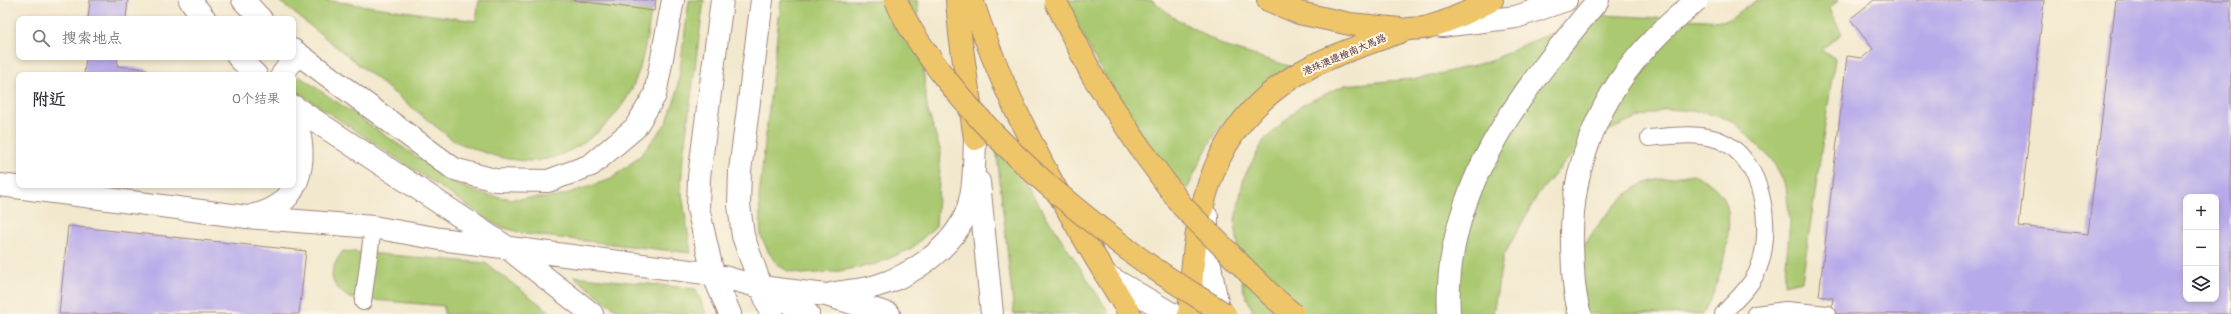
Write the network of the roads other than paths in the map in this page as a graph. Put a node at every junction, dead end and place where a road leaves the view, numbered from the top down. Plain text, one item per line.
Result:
1 (190, 0) edge
2 (242, 0) edge
3 (673, 0) edge
4 (722, 0) edge
5 (762, 0) edge
6 (896, 0) edge
7 (957, 0) edge
8 (972, 0) edge
9 (1055, 0) edge
10 (1268, 0) edge
11 (1492, 0) edge
12 (1566, 0) edge
13 (1598, 0) edge
14 (1697, 0) edge
15 (203, 16) edge
16 (258, 16) edge
17 (1427, 28) junction
18 (1404, 29) junction
19 (296, 53) edge
20 (241, 60) edge
21 (290, 60) edge
22 (253, 72) edge
23 (284, 72) edge
24 (296, 108) edge
25 (296, 120) edge
26 (975, 138) junction
27 (1649, 138) dead end
28 (296, 181) edge
29 (0, 184) edge
30 (16, 186) edge
31 (30, 188) edge
32 (294, 188) edge
33 (1207, 192) junction
34 (247, 217) junction
35 (373, 227) junction
36 (505, 246) junction
37 (713, 274) junction
38 (1106, 275) junction
39 (760, 286) junction
40 (826, 295) junction
41 (363, 302) dead end
42 (592, 314) edge
43 (730, 314) edge
44 (772, 314) edge
45 (808, 314) edge
46 (889, 314) edge
47 (992, 314) edge
48 (1130, 314) edge
49 (1172, 314) edge
50 (1189, 314) edge
51 (1220, 314) edge
52 (1225, 314) edge
53 (1293, 314) edge
54 (1449, 314) edge
55 (1580, 314) edge
56 (1723, 314) edge
57 (1755, 314) edge
58 (1828, 314) edge

1 - 15 street
2 - 16 street
3 - 19 street
4 - 37 street
5 - 39 street
6 - 52 main road, bridge
7 - 26 main road, bridge
8 - 38 main road, bridge
9 - 53 main road, bridge
10 - 18 main road
11 - 17 main road, 港珠澳邊檢南大馬路
12 - 17 street
13 - 54 street
14 - 55 street, bridge
17 - 18 main road, 港珠澳邊檢南大馬路
18 - 33 main road, 港珠澳邊檢南大馬路
20 - 22 street
21 - 23 street
24 - 36 street
25 - 28 street
26 - 40 street
26 - 47 street
27 - 56 lane
29 - 30 street
31 - 34 street
32 - 34 street
33 - 50 main road, 港珠澳邊檢南大馬路
33 - 51 street
34 - 35 street
35 - 36 street
35 - 41 lane
36 - 37 street
36 - 42 street
37 - 39 street
37 - 43 street
38 - 48 main road
38 - 49 street
39 - 40 street
39 - 44 street
39 - 45 street
40 - 46 street
57 - 58 lane

